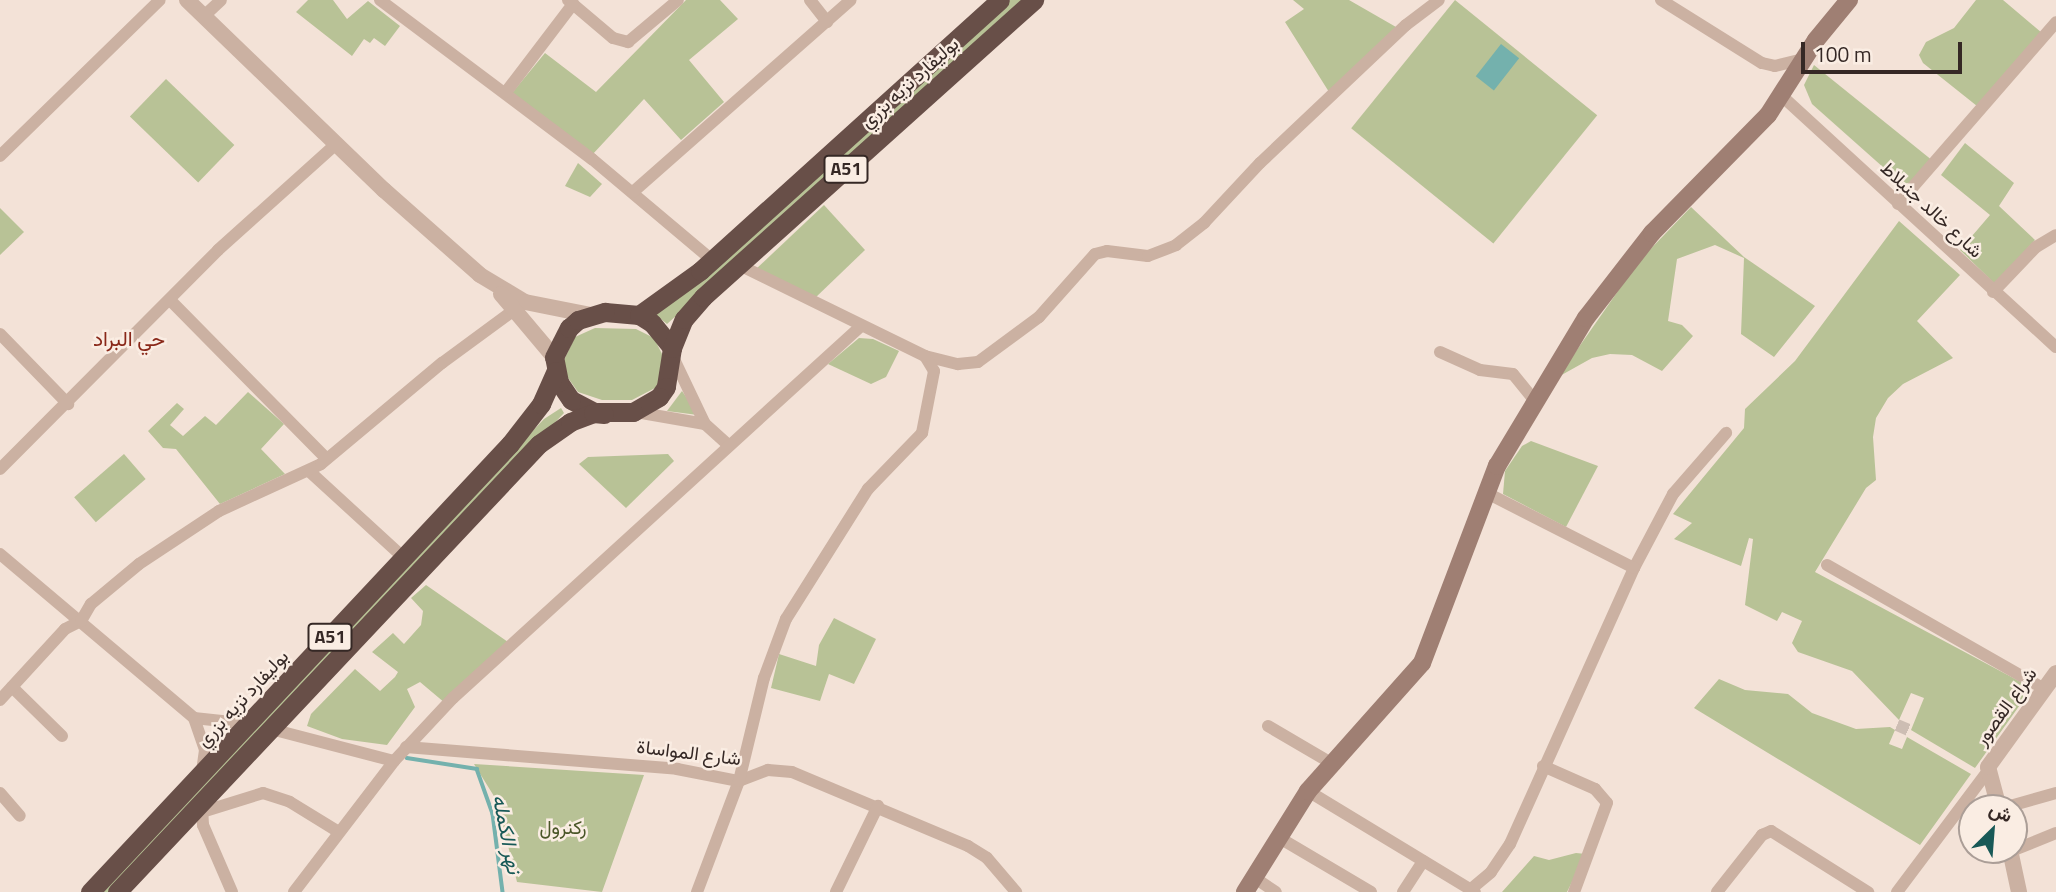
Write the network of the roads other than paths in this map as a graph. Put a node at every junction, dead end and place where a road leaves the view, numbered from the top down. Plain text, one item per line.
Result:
1 (160, 0) edge
2 (187, 0) edge
3 (220, 0) edge
4 (380, 0) edge
5 (678, 0) edge
6 (810, 0) edge
7 (851, 0) edge
8 (1000, 0) edge
9 (1034, 0) edge
10 (1439, 0) edge
11 (1661, 0) edge
12 (1849, 0) edge
13 (570, 2) edge
14 (204, 16) junction
15 (827, 22) junction
16 (2056, 22) edge
17 (1804, 59) junction
18 (506, 92) junction
19 (1783, 97) junction
20 (336, 144) junction
21 (0, 156) edge
22 (633, 192) junction
23 (1898, 204) junction
24 (2056, 235) edge
25 (712, 260) junction
26 (739, 265) junction
27 (1993, 292) junction
28 (170, 300) junction
29 (521, 306) junction
30 (590, 315) junction
31 (639, 315) junction
32 (861, 326) junction
33 (0, 334) edge
34 (2056, 347) edge
35 (672, 352) junction
36 (1440, 352) dead end
37 (925, 356) junction
38 (555, 364) junction
39 (1535, 401) junction
40 (68, 404) junction
41 (633, 412) junction
42 (604, 414) junction
43 (705, 424) junction
44 (1726, 433) dead end
45 (728, 445) junction
46 (327, 459) junction
47 (0, 469) edge
48 (309, 471) junction
49 (1485, 492) junction
50 (2, 558) edge
51 (404, 558) junction
52 (1827, 565) dead end
53 (1634, 568) junction
54 (81, 621) junction
55 (2056, 673) edge
56 (2043, 688) junction
57 (5, 692) edge
58 (194, 718) junction
59 (250, 724) junction
60 (1268, 726) dead end
61 (271, 729) junction
62 (62, 736) dead end
63 (405, 747) junction
64 (394, 761) junction
65 (1331, 763) junction
66 (1544, 766) junction
67 (1988, 768) junction
68 (201, 775) junction
69 (739, 781) junction
70 (1308, 791) junction
71 (0, 793) edge
72 (2056, 793) edge
73 (1996, 794) edge
74 (2028, 801) edge
75 (202, 805) junction
76 (877, 806) junction
77 (20, 816) dead end
78 (339, 832) junction
79 (2056, 833) edge
80 (1278, 836) junction
81 (2028, 844) edge
82 (1423, 861) junction
83 (2014, 864) edge
84 (1250, 885) edge
85 (1473, 891) edge
86 (89, 892) edge
87 (117, 892) edge
88 (232, 892) edge
89 (294, 892) edge
90 (697, 892) edge
91 (836, 892) edge
92 (1016, 892) edge
93 (1276, 892) edge
94 (1371, 892) edge
95 (1403, 892) edge
96 (1574, 892) edge
97 (1717, 892) edge
98 (1868, 892) edge
99 (1897, 892) edge
100 (2019, 892) edge

1 - 21 street
2 - 14 street
3 - 14 street
4 - 18 street
5 - 13 street
6 - 15 street
7 - 15 street
8 - 25 highway, بوليفارد نزيه بزري / A51
9 - 26 highway, بوليفارد نزيه بزري / A51
10 - 37 street
11 - 17 street
12 - 17 main road
13 - 18 street
14 - 20 street
15 - 22 street
16 - 23 street
17 - 19 main road
18 - 22 street
19 - 23 street, شارع خالد جنبلاط
19 - 39 main road
20 - 28 street
20 - 29 street
22 - 25 street
23 - 27 street, شارع خالد جنبلاط
24 - 27 street
25 - 31 highway, بوليفارد نزيه بزري / A51
26 - 32 street
26 - 35 highway, بوليفارد نزيه بزري / A51
27 - 34 street, شارع خالد جنبلاط
28 - 40 street
28 - 46 street
29 - 30 street
29 - 38 street
29 - 46 street
30 - 31 highway
30 - 38 highway, A51
31 - 35 highway
32 - 37 street
32 - 45 street
33 - 40 street
35 - 41 highway, A51
35 - 43 street
36 - 39 street
37 - 69 street
38 - 42 highway, A51
38 - 51 highway, بوليفارد نزيه بزري / A51
39 - 49 main road
40 - 47 street
41 - 42 highway, A51
41 - 43 street
42 - 61 highway, A51
43 - 45 street
44 - 53 street
45 - 63 street
46 - 48 street
48 - 51 street
48 - 54 street
49 - 53 street
49 - 65 main road
50 - 54 street
51 - 59 highway, بوليفارد نزيه بزري / A51
52 - 56 street
53 - 66 street
54 - 57 street
54 - 58 street
55 - 56 street, شراع القصور
56 - 67 street, شراع القصور
57 - 62 street
58 - 59 street
58 - 68 street
59 - 68 highway, بوليفارد نزيه بزري / A51
60 - 65 street
61 - 64 street
61 - 75 highway, A51
63 - 64 street
63 - 69 street, شارع المواساة
64 - 78 street
65 - 70 main road
66 - 85 street
66 - 96 street
67 - 73 street
67 - 99 street
68 - 86 highway, بوليفارد نزيه بزري / A51
69 - 76 street, شارع المواساة
69 - 90 street
70 - 80 main road
70 - 82 street
71 - 77 street
72 - 74 street
75 - 78 street
75 - 87 highway, A51
75 - 88 street
76 - 91 street
76 - 92 street, شارع المواساة
78 - 89 street
79 - 81 street
80 - 84 main road
80 - 94 street
82 - 85 street
82 - 95 street
83 - 100 street
84 - 93 street
97 - 98 street

